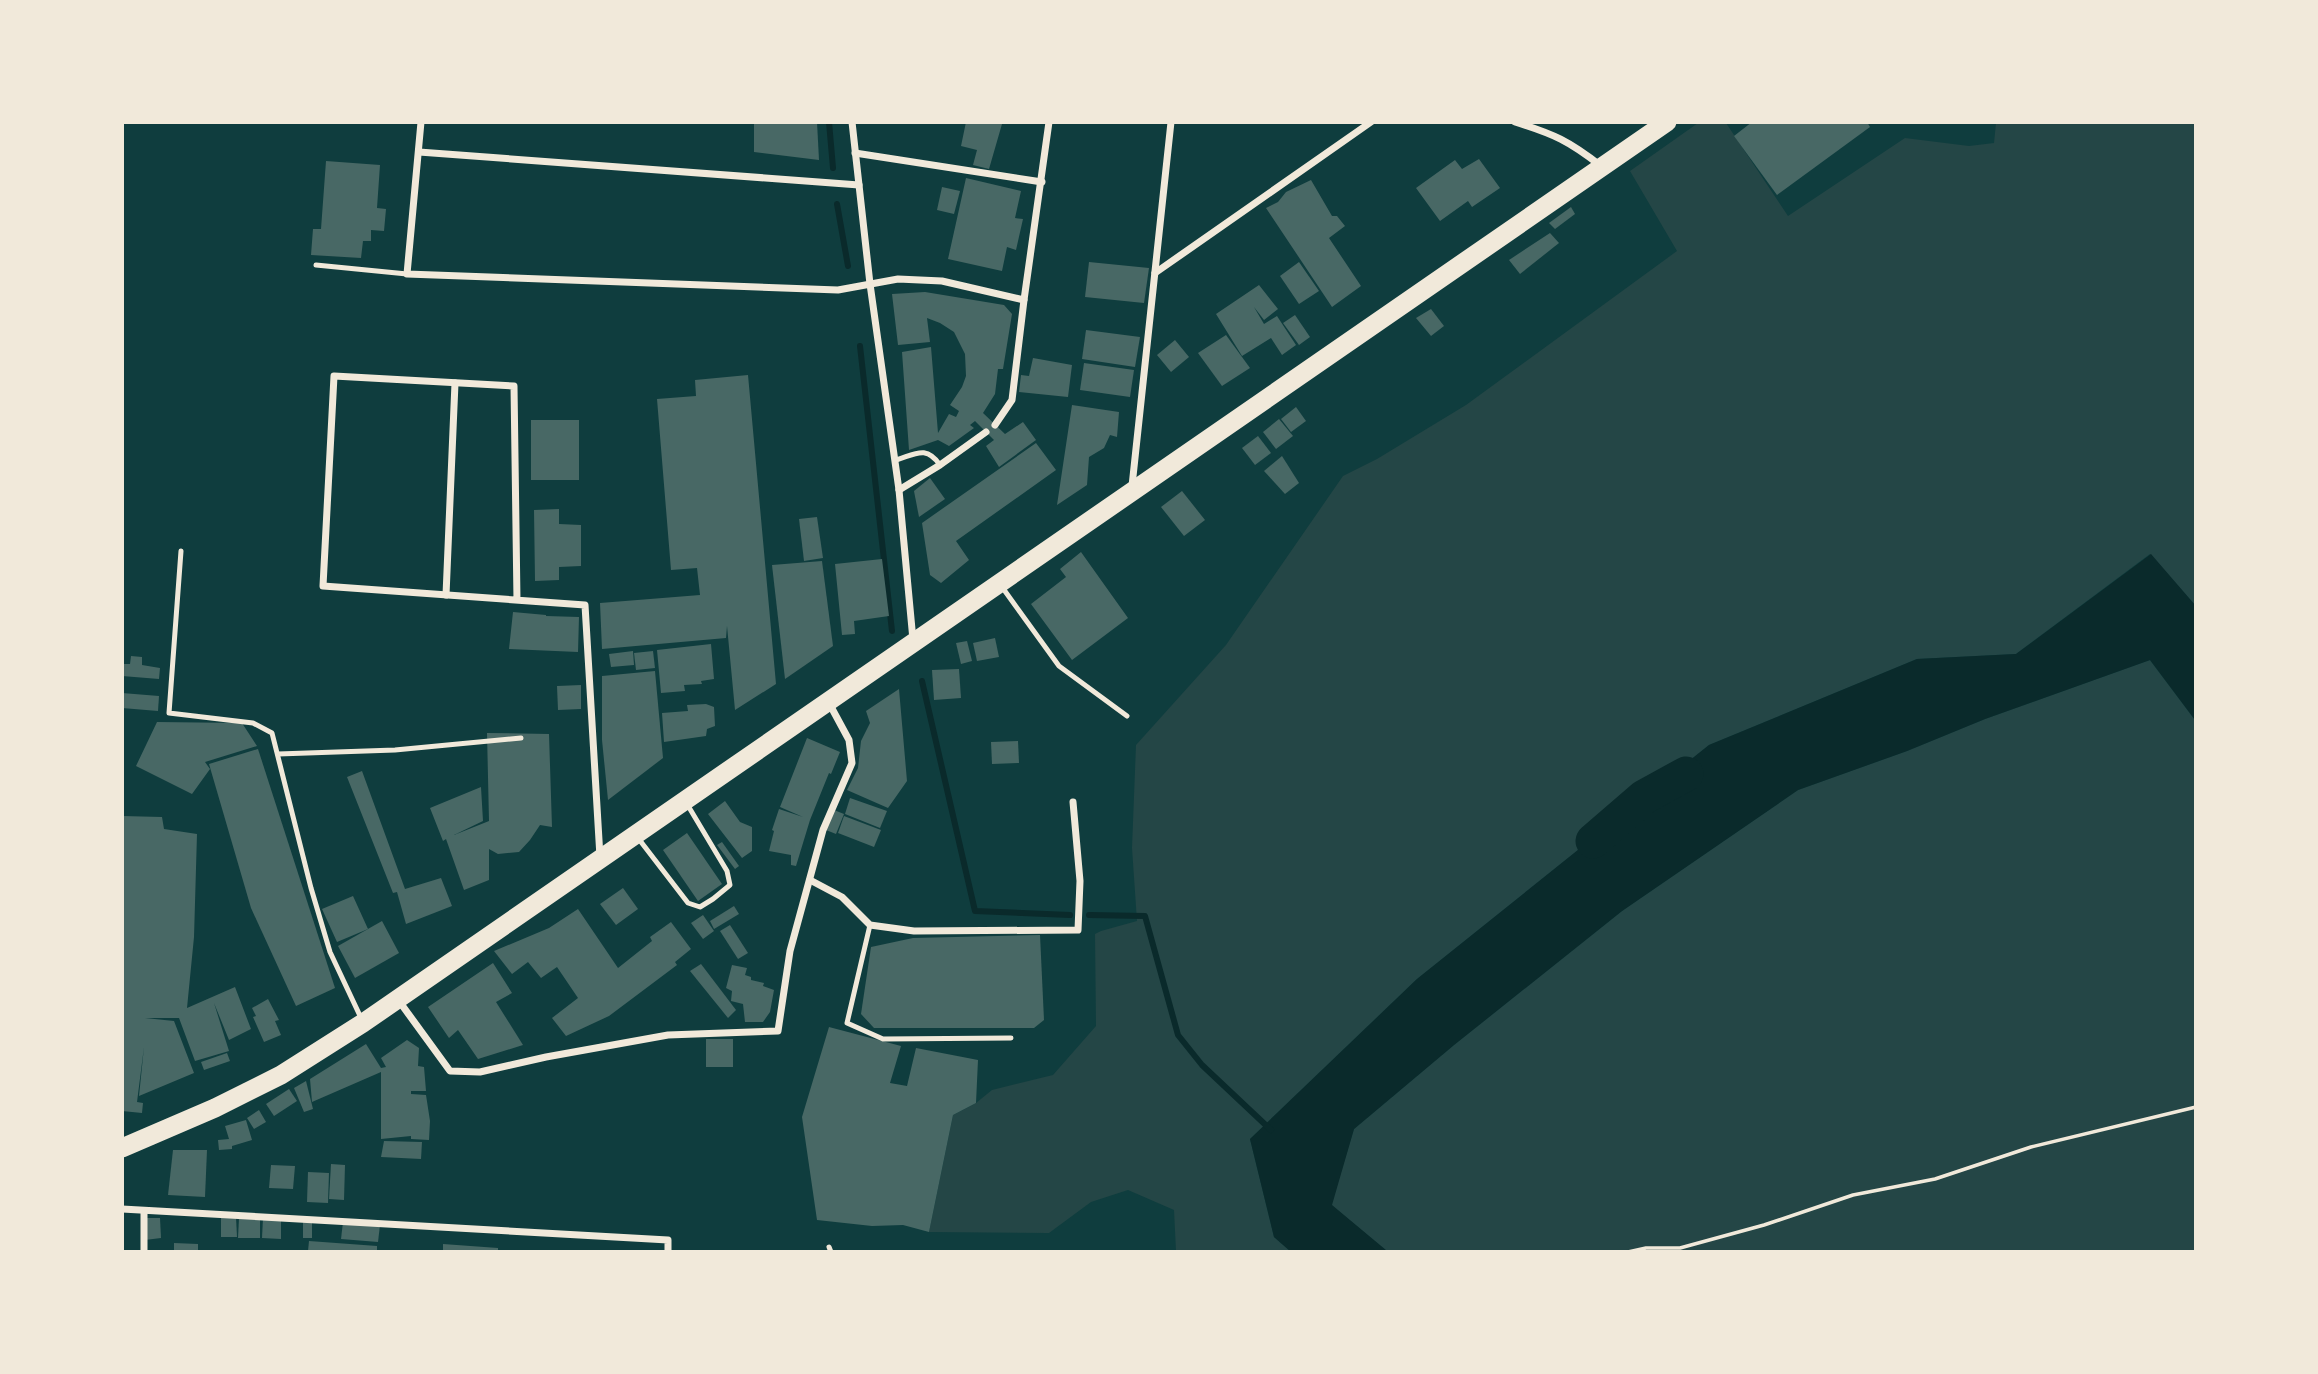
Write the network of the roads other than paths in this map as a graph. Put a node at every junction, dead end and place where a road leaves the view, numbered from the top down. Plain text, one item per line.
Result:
1 (421, 122) edge
2 (852, 122) edge
3 (1049, 122) edge
4 (1171, 122) edge
5 (1371, 122) edge
6 (1515, 122) edge
7 (1667, 122) edge
8 (419, 152) junction
9 (855, 153) junction
10 (1602, 167) junction
11 (1042, 182) junction
12 (859, 185) junction
13 (316, 265) dead end
14 (1154, 273) junction
15 (407, 274) junction
16 (870, 284) junction
17 (1024, 300) junction
18 (455, 383) junction
19 (995, 425) dead end
20 (986, 432) dead end
21 (895, 460) junction
22 (940, 465) junction
23 (899, 490) junction
24 (1131, 494) junction
25 (181, 551) dead end
26 (1000, 585) junction
27 (446, 595) junction
28 (517, 600) junction
29 (913, 645) junction
30 (829, 703) junction
31 (1127, 716) dead end
32 (521, 738) dead end
33 (278, 754) junction
34 (685, 802) junction
35 (1073, 803) dead end
36 (636, 835) junction
37 (601, 860) junction
38 (810, 880) junction
39 (870, 925) junction
40 (398, 1000) junction
41 (363, 1023) junction
42 (1011, 1038) dead end
43 (122, 1148) edge
44 (122, 1209) edge
45 (144, 1211) junction
46 (144, 1251) edge
47 (668, 1251) edge

1 - 8 street
2 - 9 street
3 - 11 street
4 - 14 street
5 - 14 street
6 - 10 street
7 - 10 highway
8 - 12 street
8 - 15 street
9 - 11 street
9 - 12 street
10 - 24 highway
11 - 17 street
12 - 16 street
13 - 15 lane
14 - 24 street
15 - 16 street
16 - 17 street
16 - 21 street
17 - 19 street
18 - 27 street
18 - 27 street
18 - 28 street
20 - 22 street
21 - 22 lane
21 - 23 street
22 - 23 street
23 - 29 street
24 - 26 highway
25 - 33 lane
26 - 29 highway
26 - 31 lane
27 - 28 street
28 - 37 street
29 - 30 highway
30 - 34 highway
30 - 38 street
32 - 33 lane
33 - 41 lane
34 - 36 highway
34 - 36 lane
35 - 39 street
36 - 37 highway
37 - 40 highway
38 - 39 street
38 - 40 street
39 - 42 lane
40 - 41 highway
41 - 43 highway
44 - 45 street
45 - 46 street
45 - 47 street

